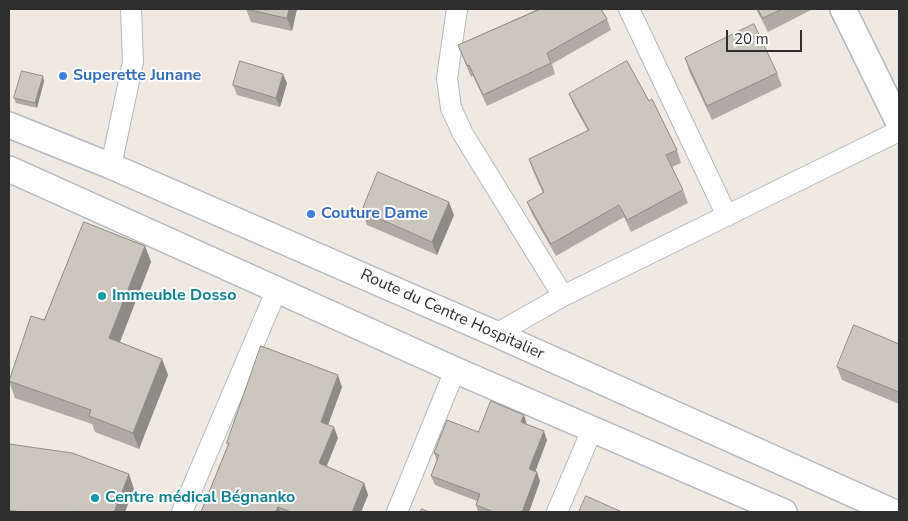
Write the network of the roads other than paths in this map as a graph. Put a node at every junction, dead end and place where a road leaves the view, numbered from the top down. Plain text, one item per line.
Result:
1 (130, 9) edge
2 (457, 9) edge
3 (629, 9) edge
4 (843, 9) edge
5 (899, 123) edge
6 (9, 125) edge
7 (899, 131) edge
8 (111, 166) junction
9 (9, 169) edge
10 (727, 216) junction
11 (277, 289) junction
12 (563, 296) junction
13 (496, 334) junction
14 (455, 370) junction
15 (592, 430) junction
16 (182, 512) edge
17 (397, 512) edge
18 (557, 512) edge
19 (784, 512) edge
20 (893, 512) edge

1 - 8 street
2 - 12 street
3 - 10 street
4 - 5 street
6 - 8 street, Route du Centre Hospitalier
7 - 10 street
8 - 13 street, Route du Centre Hospitalier
9 - 11 street
10 - 12 street
11 - 14 street
11 - 16 street
12 - 13 street
13 - 20 street, Route du Centre Hospitalier
14 - 15 street
14 - 17 street
15 - 18 street
15 - 19 street

